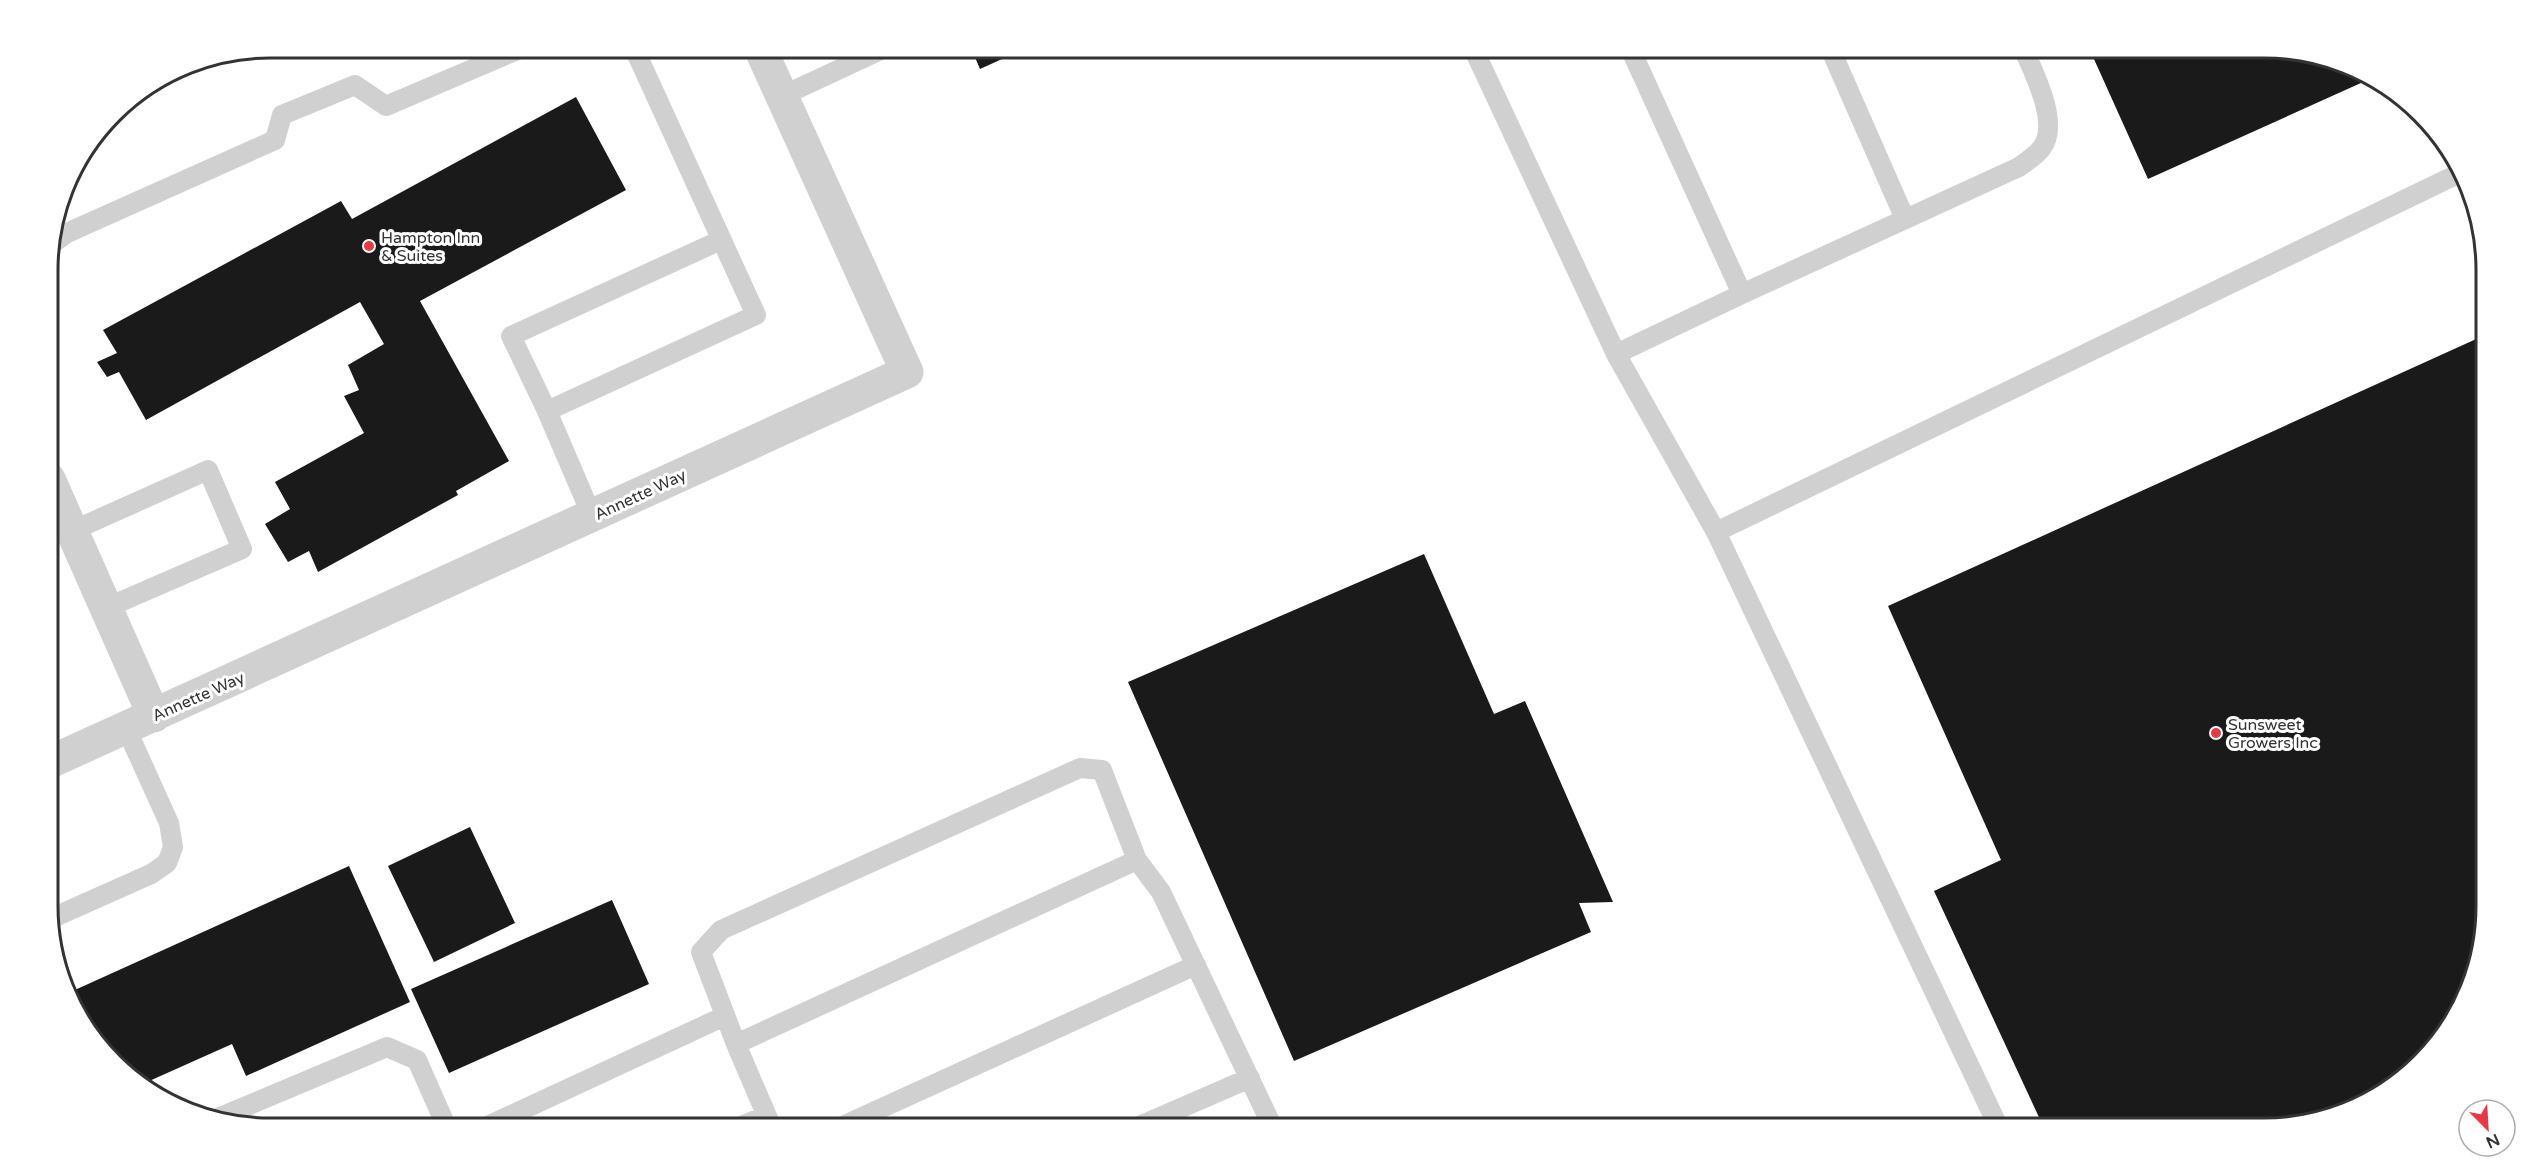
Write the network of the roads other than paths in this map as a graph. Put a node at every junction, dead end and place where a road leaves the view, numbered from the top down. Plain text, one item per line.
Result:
1 (499, 58) edge
2 (639, 58) edge
3 (765, 58) edge
4 (864, 58) edge
5 (1478, 58) edge
6 (1635, 58) edge
7 (1834, 58) edge
8 (2027, 58) edge
9 (782, 96) junction
10 (2454, 176) edge
11 (1905, 219) junction
12 (61, 237) edge
13 (721, 240) junction
14 (1742, 294) junction
15 (1616, 354) junction
16 (547, 411) junction
17 (59, 500) edge
18 (592, 516) junction
19 (72, 531) junction
20 (1716, 532) junction
21 (106, 608) junction
22 (140, 722) junction
23 (58, 758) edge
24 (1137, 860) junction
25 (59, 915) edge
26 (1196, 965) junction
27 (725, 1016) junction
28 (736, 1044) junction
29 (1250, 1078) junction
30 (230, 1113) edge
31 (443, 1118) edge
32 (505, 1118) edge
33 (766, 1118) edge
34 (860, 1118) edge
35 (1158, 1118) edge
36 (1268, 1118) edge
37 (1994, 1118) edge

1 - 12 lane
2 - 13 lane
3 - 9 street, Annette Way
4 - 9 lane
5 - 15 lane
6 - 14 lane
7 - 11 lane
8 - 11 lane
9 - 18 street, Annette Way
10 - 20 lane
11 - 14 lane
13 - 16 lane
13 - 16 lane
14 - 15 lane
15 - 20 lane
16 - 18 lane
17 - 19 street
18 - 22 street, Annette Way
19 - 21 street
19 - 21 lane
20 - 37 lane
21 - 22 street
22 - 23 street, Annette Way
22 - 25 lane
24 - 26 lane
24 - 27 lane
24 - 28 lane
26 - 29 lane
26 - 34 lane
27 - 28 lane
27 - 32 lane
28 - 33 lane
29 - 35 lane
29 - 36 lane
30 - 31 lane

